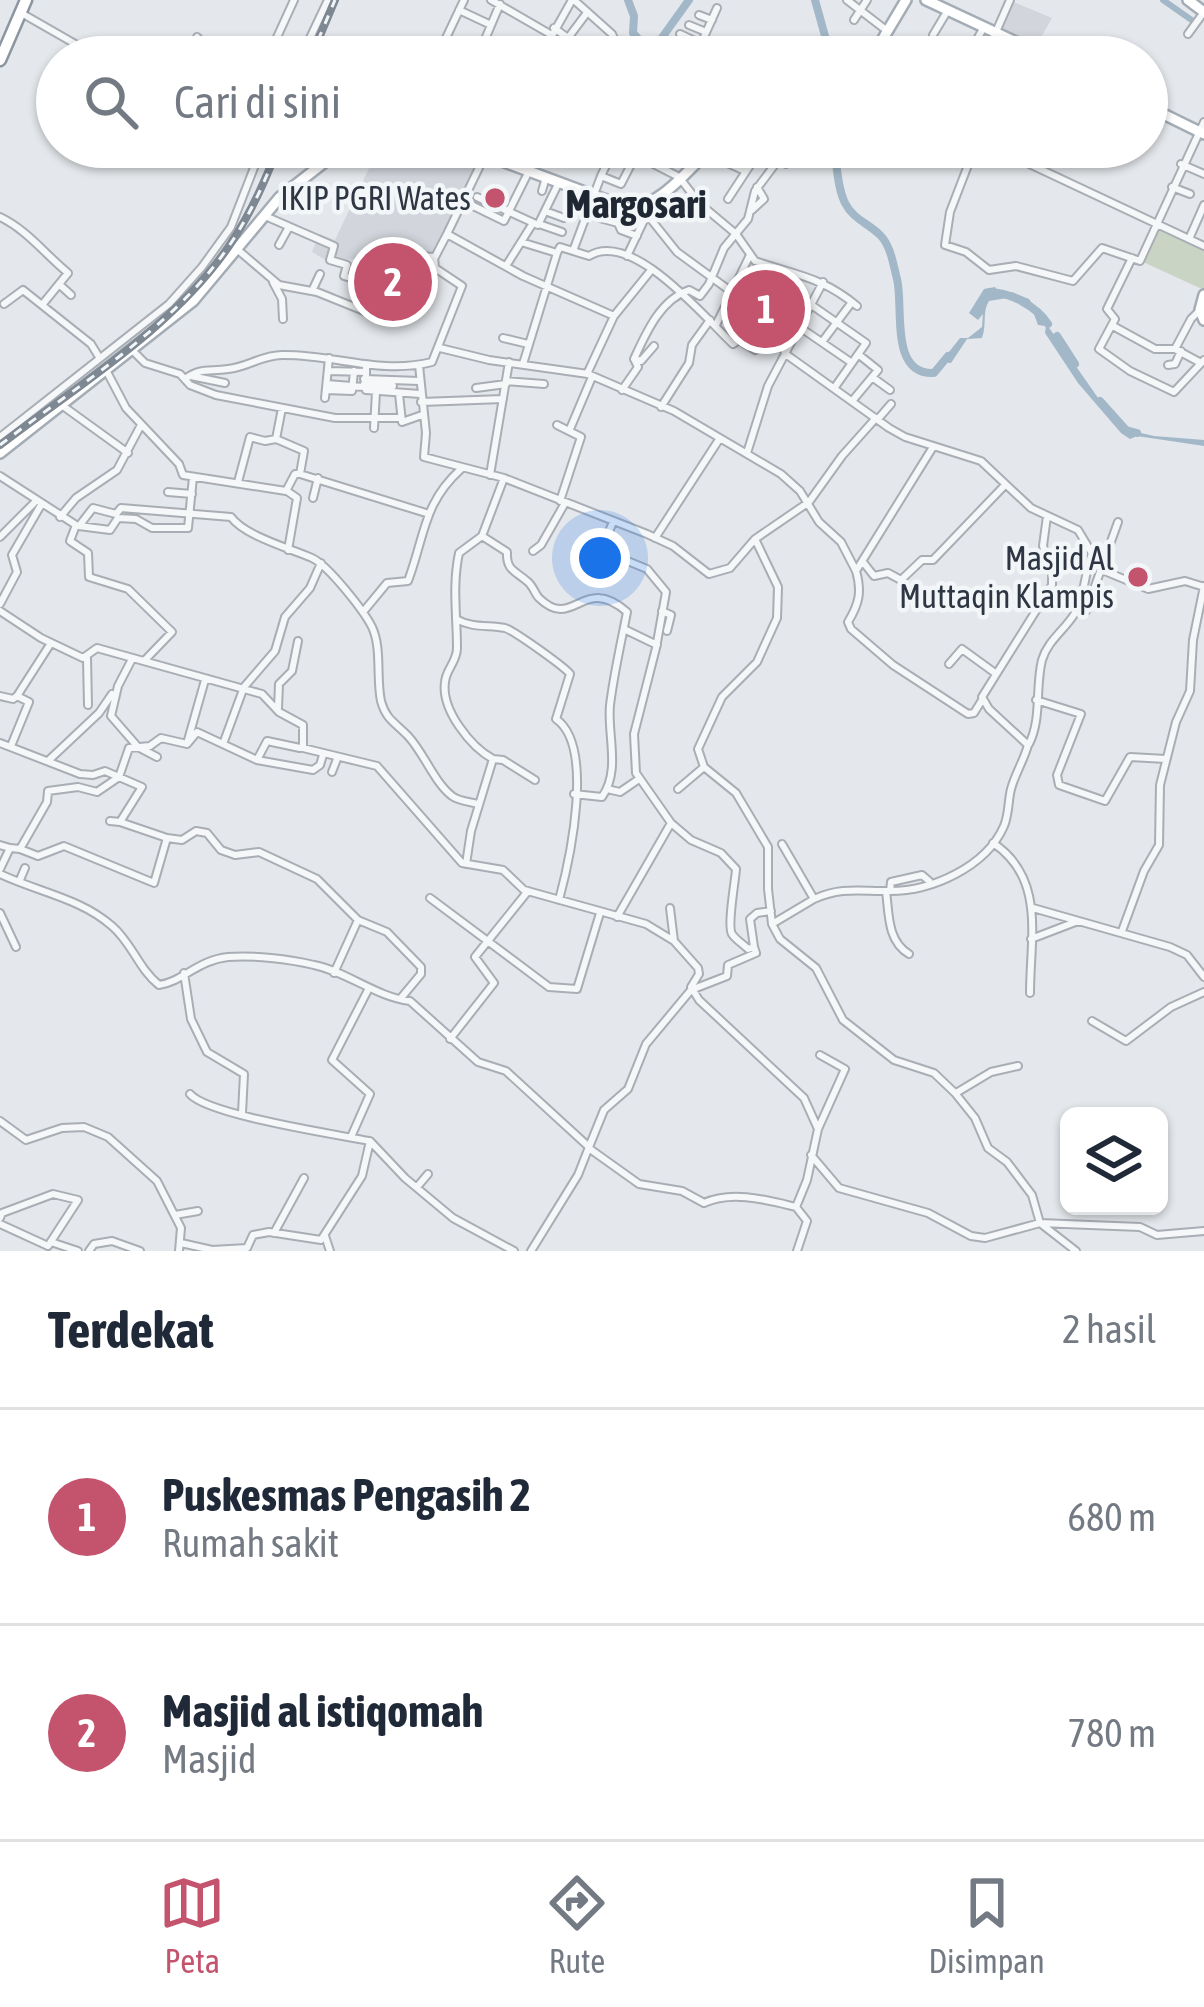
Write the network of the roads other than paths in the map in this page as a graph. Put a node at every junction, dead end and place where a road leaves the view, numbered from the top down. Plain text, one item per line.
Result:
1 (26, 0) edge
2 (294, 0) edge
3 (325, 0) edge
4 (464, 0) edge
5 (573, 0) edge
6 (848, 0) edge
7 (867, 0) edge
8 (906, 0) edge
9 (926, 0) edge
10 (1010, 0) edge
11 (1188, 0) edge
12 (496, 2) edge
13 (706, 6) dead end
14 (459, 10) junction
15 (948, 10) junction
16 (1204, 12) edge
17 (20, 13) junction
18 (715, 13) junction
19 (586, 14) junction
20 (699, 15) dead end
21 (857, 16) junction
22 (490, 25) junction
23 (689, 25) dead end
24 (983, 27) junction
25 (552, 31) junction
26 (706, 32) junction
27 (889, 32) junction
28 (996, 32) junction
29 (680, 34) dead end
30 (1188, 34) dead end
31 (933, 35) dead end
32 (61, 36) edge
33 (278, 36) edge
34 (310, 36) edge
35 (446, 36) edge
36 (487, 36) edge
37 (550, 36) edge
38 (563, 36) edge
39 (570, 36) edge
40 (612, 36) edge
41 (684, 36) edge
42 (704, 36) edge
43 (887, 36) edge
44 (978, 36) edge
45 (995, 36) edge
46 (1004, 36) edge
47 (0, 60) edge
48 (1168, 115) edge
49 (1202, 129) edge
50 (1181, 164) junction
51 (254, 168) edge
52 (315, 168) edge
53 (479, 168) edge
54 (523, 168) edge
55 (603, 168) edge
56 (629, 168) edge
57 (662, 168) edge
58 (689, 168) edge
59 (738, 168) edge
60 (747, 168) edge
61 (776, 168) edge
62 (967, 168) edge
63 (1038, 168) edge
64 (529, 171) junction
65 (745, 171) junction
66 (1204, 174) edge
67 (601, 176) junction
68 (546, 177) junction
69 (679, 177) junction
70 (559, 182) junction
71 (1172, 187) junction
72 (542, 191) dead end
73 (1190, 194) dead end
74 (593, 195) junction
75 (477, 197) dead end
76 (728, 199) dead end
77 (463, 201) junction
78 (1204, 205) edge
79 (722, 208) dead end
80 (510, 211) junction
81 (545, 211) junction
82 (644, 212) junction
83 (585, 214) junction
84 (265, 216) junction
85 (0, 217) edge
86 (716, 217) junction
87 (564, 218) dead end
88 (536, 223) junction
89 (1157, 224) junction
90 (289, 227) junction
91 (562, 232) dead end
92 (736, 233) junction
93 (447, 234) junction
94 (637, 236) junction
95 (1189, 239) junction
96 (521, 242) junction
97 (279, 245) dead end
98 (1204, 246) edge
99 (238, 250) junction
100 (573, 251) junction
101 (557, 253) junction
102 (750, 255) junction
103 (627, 256) junction
104 (434, 257) junction
105 (1132, 257) junction
106 (506, 267) junction
107 (652, 269) junction
108 (320, 274) dead end
109 (714, 276) junction
110 (273, 282) junction
111 (823, 282) junction
112 (60, 285) junction
113 (546, 286) junction
114 (734, 289) junction
115 (312, 291) junction
116 (680, 292) junction
117 (403, 294) junction
118 (71, 295) dead end
119 (1204, 295) edge
120 (4, 304) dead end
121 (810, 304) junction
122 (42, 305) junction
123 (1202, 315) edge
124 (614, 316) junction
125 (283, 319) dead end
126 (838, 322) junction
127 (713, 323) junction
128 (798, 326) junction
129 (1113, 326) junction
130 (755, 332) dead end
131 (770, 337) junction
132 (503, 338) dead end
133 (822, 342) junction
134 (528, 344) junction
135 (654, 346) dead end
136 (440, 348) junction
137 (132, 350) junction
138 (1178, 350) junction
139 (784, 352) junction
140 (858, 355) junction
141 (329, 358) junction
142 (634, 359) junction
143 (343, 361) junction
144 (1202, 361) edge
145 (509, 362) junction
146 (103, 363) junction
147 (852, 363) junction
148 (523, 364) junction
149 (419, 365) junction
150 (1168, 365) dead end
151 (380, 368) junction
152 (329, 371) junction
153 (342, 371) junction
154 (354, 371) junction
155 (590, 375) junction
156 (188, 377) junction
157 (872, 377) junction
158 (365, 378) junction
159 (379, 380) junction
160 (419, 381) junction
161 (506, 382) junction
162 (225, 383) dead end
163 (544, 384) dead end
164 (352, 386) junction
165 (835, 387) junction
166 (340, 388) junction
167 (476, 388) dead end
168 (395, 389) junction
169 (622, 390) junction
170 (890, 390) dead end
171 (376, 392) junction
172 (503, 399) junction
173 (853, 400) junction
174 (421, 404) junction
175 (891, 404) dead end
176 (62, 405) junction
177 (661, 406) junction
178 (282, 409) junction
179 (400, 414) junction
180 (877, 418) junction
181 (374, 424) junction
182 (557, 424) dead end
183 (141, 425) junction
184 (570, 429) junction
185 (121, 433) dead end
186 (0, 436) edge
187 (720, 438) junction
188 (276, 439) junction
189 (134, 441) junction
190 (934, 447) junction
191 (0, 453) edge
192 (128, 453) junction
193 (747, 453) junction
194 (461, 469) junction
195 (300, 474) junction
196 (490, 475) junction
197 (0, 476) edge
198 (194, 477) junction
199 (318, 478) junction
200 (504, 478) junction
201 (238, 482) junction
202 (1006, 485) junction
203 (287, 491) junction
204 (168, 492) dead end
205 (192, 494) junction
206 (313, 498) dead end
207 (562, 502) junction
208 (809, 502) junction
209 (38, 503) junction
210 (426, 513) junction
211 (190, 514) junction
212 (1047, 515) junction
213 (60, 517) junction
214 (1118, 521) dead end
215 (613, 522) junction
216 (78, 526) junction
217 (482, 536) junction
218 (0, 537) edge
219 (655, 538) junction
220 (755, 539) junction
221 (288, 550) junction
222 (533, 551) dead end
223 (1092, 554) junction
224 (863, 562) junction
225 (321, 563) junction
226 (1102, 570) junction
227 (856, 571) junction
228 (1204, 587) edge
229 (0, 607) edge
230 (662, 610) junction
231 (1086, 611) dead end
232 (362, 612) junction
233 (456, 620) junction
234 (624, 629) junction
235 (667, 631) dead end
236 (298, 641) dead end
237 (51, 644) junction
238 (657, 645) junction
239 (87, 658) junction
240 (132, 659) junction
241 (145, 660) junction
242 (950, 664) dead end
243 (995, 673) junction
244 (205, 680) junction
245 (118, 686) junction
246 (244, 686) junction
247 (0, 696) edge
248 (17, 696) junction
249 (982, 700) junction
250 (1036, 700) junction
251 (88, 705) dead end
252 (279, 712) junction
253 (0, 743) edge
254 (187, 744) junction
255 (223, 744) junction
256 (1028, 745) junction
257 (11, 746) junction
258 (138, 748) junction
259 (305, 749) junction
260 (323, 755) junction
261 (157, 758) dead end
262 (337, 759) junction
263 (493, 759) junction
264 (1166, 759) junction
265 (49, 760) junction
266 (257, 760) junction
267 (704, 767) junction
268 (332, 772) dead end
269 (118, 777) junction
270 (639, 779) junction
271 (535, 780) dead end
272 (607, 789) junction
273 (678, 789) dead end
274 (574, 794) junction
275 (478, 804) junction
276 (110, 821) dead end
277 (120, 822) junction
278 (671, 823) junction
279 (167, 838) junction
280 (994, 843) junction
281 (782, 844) dead end
282 (0, 845) edge
283 (10, 848) junction
284 (20, 849) junction
285 (465, 865) junction
286 (25, 868) dead end
287 (1, 875) edge
288 (19, 883) junction
289 (528, 890) junction
290 (888, 891) junction
291 (430, 898) dead end
292 (814, 899) junction
293 (559, 900) junction
294 (670, 908) dead end
295 (1033, 908) junction
296 (771, 911) junction
297 (0, 913) edge
298 (600, 914) junction
299 (617, 917) junction
300 (358, 920) junction
301 (1080, 920) junction
302 (772, 924) junction
303 (1122, 931) junction
304 (490, 940) junction
305 (1031, 940) junction
306 (674, 941) junction
307 (16, 946) dead end
308 (754, 947) junction
309 (909, 954) dead end
310 (184, 973) junction
311 (334, 973) junction
312 (1204, 977) edge
313 (369, 988) junction
314 (691, 990) junction
315 (1204, 992) edge
316 (1030, 993) dead end
317 (400, 1000) junction
318 (1092, 1021) dead end
319 (450, 1039) junction
320 (820, 1055) dead end
321 (1018, 1066) dead end
322 (956, 1093) junction
323 (190, 1094) dead end
324 (242, 1113) junction
325 (0, 1121) edge
326 (818, 1129) junction
327 (351, 1137) junction
328 (370, 1142) junction
329 (590, 1148) junction
330 (810, 1154) junction
331 (428, 1174) dead end
332 (304, 1178) dead end
333 (416, 1187) junction
334 (796, 1207) junction
335 (198, 1210) dead end
336 (176, 1215) junction
337 (0, 1221) edge
338 (1040, 1223) junction
339 (1204, 1232) edge
340 (274, 1233) junction
341 (325, 1236) junction
342 (48, 1247) edge
343 (180, 1247) edge
344 (248, 1250) edge
345 (795, 1250) edge
346 (78, 1251) edge
347 (89, 1251) edge
348 (140, 1251) edge
349 (330, 1251) edge
350 (514, 1251) edge
351 (531, 1251) edge
352 (1076, 1251) edge

1 - 17 highway
2 - 33 street
3 - 34 street
4 - 14 street
5 - 19 street
5 - 25 street
6 - 21 street
7 - 21 street
8 - 27 main road
9 - 15 main road
10 - 28 street
11 - 16 main road
12 - 22 street
12 - 25 street
13 - 18 street
14 - 22 street
14 - 35 street
15 - 24 main road
15 - 31 street
16 - 30 street
17 - 32 street
17 - 47 highway
18 - 20 street
18 - 26 street
19 - 39 street
19 - 40 street
21 - 27 street
22 - 36 street
23 - 26 street
24 - 28 main road
24 - 44 street
25 - 37 street
25 - 38 street
26 - 42 street
27 - 43 main road
28 - 45 street
28 - 46 main road
29 - 41 street
48 - 49 main road
49 - 50 street
50 - 66 street
50 - 71 street
51 - 146 street
52 - 84 main road
53 - 77 street
54 - 64 main road
55 - 67 street
56 - 67 street
57 - 69 street
58 - 69 main road
59 - 65 street
60 - 65 street
61 - 92 street
62 - 105 street
63 - 89 street
64 - 68 main road
64 - 80 street
65 - 76 street
67 - 74 street
68 - 70 main road
68 - 72 street
69 - 82 main road
69 - 86 street
70 - 74 main road
70 - 81 street
71 - 73 street
71 - 89 street
74 - 82 main road
74 - 83 street
75 - 80 street
77 - 80 street
77 - 93 street
78 - 95 street
79 - 86 street
80 - 88 street
81 - 87 street
81 - 88 street
82 - 94 street
82 - 109 street
83 - 94 street
83 - 100 street
84 - 90 street
84 - 99 main road
85 - 112 street
86 - 92 street
88 - 91 street
88 - 96 street
89 - 95 street
89 - 105 street
90 - 97 street
90 - 117 street
92 - 102 street
92 - 109 street
93 - 104 street
93 - 106 street
94 - 103 street
95 - 98 street
96 - 101 street
96 - 106 street
99 - 110 street
99 - 137 main road
100 - 101 street
100 - 103 street
101 - 113 street
102 - 111 street
102 - 114 street
103 - 107 street
104 - 117 street
104 - 136 street
105 - 129 street
106 - 113 street
107 - 116 street
107 - 124 street
108 - 115 street
109 - 114 street
109 - 116 street
110 - 115 street
110 - 125 street
111 - 121 street
111 - 126 street
112 - 118 street
112 - 122 street
113 - 124 street
113 - 134 street
114 - 127 street
114 - 131 street
115 - 117 street
116 - 127 street
116 - 142 street
119 - 123 main road
120 - 122 street
121 - 126 street
121 - 128 street
122 - 146 street
123 - 138 street
124 - 155 street
126 - 133 street
126 - 140 street
127 - 131 street
127 - 177 street
128 - 133 street
128 - 139 street
129 - 138 street
129 - 144 street
130 - 131 street
131 - 139 street
132 - 134 street
133 - 147 street
134 - 148 street
135 - 142 street
136 - 145 street
136 - 149 street
137 - 146 main road
137 - 156 street
138 - 144 street
138 - 150 street
139 - 165 street
139 - 193 street
140 - 147 street
140 - 157 street
141 - 143 street
141 - 152 street
141 - 156 street
142 - 169 street
143 - 153 street
143 - 158 street
145 - 148 street
145 - 161 street
146 - 176 main road
146 - 183 street
146 - 186 street
147 - 165 street
148 - 155 street
149 - 151 street
149 - 160 street
151 - 158 street
151 - 159 street
152 - 153 street
152 - 166 street
153 - 154 street
153 - 166 street
154 - 158 street
154 - 164 street
155 - 169 street
155 - 184 street
156 - 162 street
156 - 178 street
157 - 170 street
157 - 173 street
158 - 159 street
158 - 164 street
158 - 168 street
158 - 171 street
159 - 168 street
160 - 168 street
160 - 174 street
161 - 163 street
161 - 167 street
161 - 172 street
164 - 166 street
165 - 173 street
168 - 171 street
168 - 174 street
168 - 179 street
169 - 177 street
171 - 181 street
172 - 174 street
172 - 196 street
173 - 180 street
174 - 179 street
174 - 179 street
174 - 194 street
175 - 180 street
176 - 191 main road
176 - 192 street
177 - 187 street
178 - 181 street
178 - 188 street
179 - 181 street
180 - 190 street
180 - 208 street
182 - 184 street
183 - 189 street
183 - 198 street
184 - 207 street
185 - 189 street
187 - 193 street
187 - 219 street
188 - 195 street
188 - 201 street
189 - 192 street
190 - 202 street
190 - 224 street
192 - 213 street
193 - 208 street
194 - 196 street
194 - 210 street
195 - 199 street
195 - 203 street
196 - 200 street
197 - 209 street
198 - 201 street
198 - 205 street
199 - 206 street
199 - 210 street
200 - 207 street
200 - 217 street
201 - 203 street
202 - 212 street
202 - 224 street
203 - 221 street
204 - 205 street
205 - 211 street
207 - 215 street
207 - 222 street
208 - 220 street
208 - 227 street
209 - 213 street
209 - 218 street
209 - 229 street
210 - 232 street
211 - 216 street
211 - 216 street
211 - 221 street
212 - 223 street
212 - 243 street
213 - 216 street
214 - 226 street
215 - 219 street
215 - 230 street
216 - 241 street
217 - 233 street
217 - 234 street
219 - 220 street
220 - 267 street
221 - 225 street
223 - 226 street
223 - 250 street
224 - 227 street
225 - 232 street
225 - 246 street
226 - 228 street
226 - 231 street
227 - 249 street
228 - 264 street
229 - 237 street
230 - 235 street
230 - 238 street
232 - 275 street
233 - 263 street
233 - 274 street
234 - 238 street
234 - 272 street
236 - 252 street
237 - 239 street
237 - 248 street
238 - 270 street
239 - 240 street
239 - 251 street
240 - 241 street
240 - 245 street
241 - 244 street
242 - 243 street
243 - 249 street
244 - 246 street
244 - 254 street
245 - 258 street
245 - 265 street
246 - 252 street
246 - 255 street
247 - 248 street
248 - 257 street
249 - 256 street
250 - 256 street
250 - 264 street
252 - 259 street
253 - 257 street
254 - 255 street
254 - 258 street
255 - 266 street
256 - 280 street
257 - 265 street
258 - 261 street
258 - 269 street
259 - 260 street
259 - 266 street
260 - 262 street
260 - 266 street
262 - 268 street
262 - 285 street
263 - 271 street
263 - 275 street
264 - 303 street
265 - 269 street
267 - 273 street
267 - 296 street
269 - 277 street
269 - 284 street
270 - 272 street
270 - 278 street
272 - 274 street
274 - 293 street
275 - 285 street
276 - 277 street
277 - 279 street
278 - 299 street
278 - 308 street
279 - 284 street
279 - 300 street
280 - 290 street
280 - 295 street
281 - 292 street
282 - 283 street
283 - 284 street
283 - 287 street
285 - 289 street
286 - 288 street
287 - 288 street
288 - 310 street
289 - 293 street
289 - 304 street
290 - 292 street
290 - 309 street
291 - 304 street
292 - 302 street
293 - 298 street
294 - 306 street
295 - 301 street
295 - 305 street
296 - 302 street
296 - 308 street
297 - 307 street
298 - 299 street
298 - 304 street
299 - 306 street
300 - 311 street
300 - 317 street
301 - 303 street
301 - 305 street
302 - 322 street
303 - 312 street
304 - 319 street
305 - 316 street
306 - 314 street
308 - 314 street
310 - 311 street
310 - 324 street
311 - 313 street
313 - 317 street
313 - 327 street
314 - 326 street
314 - 329 street
315 - 318 street
317 - 319 street
319 - 329 street
320 - 326 street
321 - 322 street
322 - 338 street
323 - 324 street
324 - 327 street
325 - 336 street
326 - 330 street
327 - 328 street
328 - 333 street
328 - 341 street
329 - 334 street
329 - 351 street
330 - 334 street
330 - 338 street
331 - 333 street
332 - 340 street
333 - 350 street
334 - 345 street
335 - 336 street
336 - 343 street
337 - 342 street
337 - 342 street
338 - 339 street
338 - 352 street
340 - 341 street
340 - 344 street
341 - 349 street
342 - 346 street
343 - 344 street
347 - 348 street

